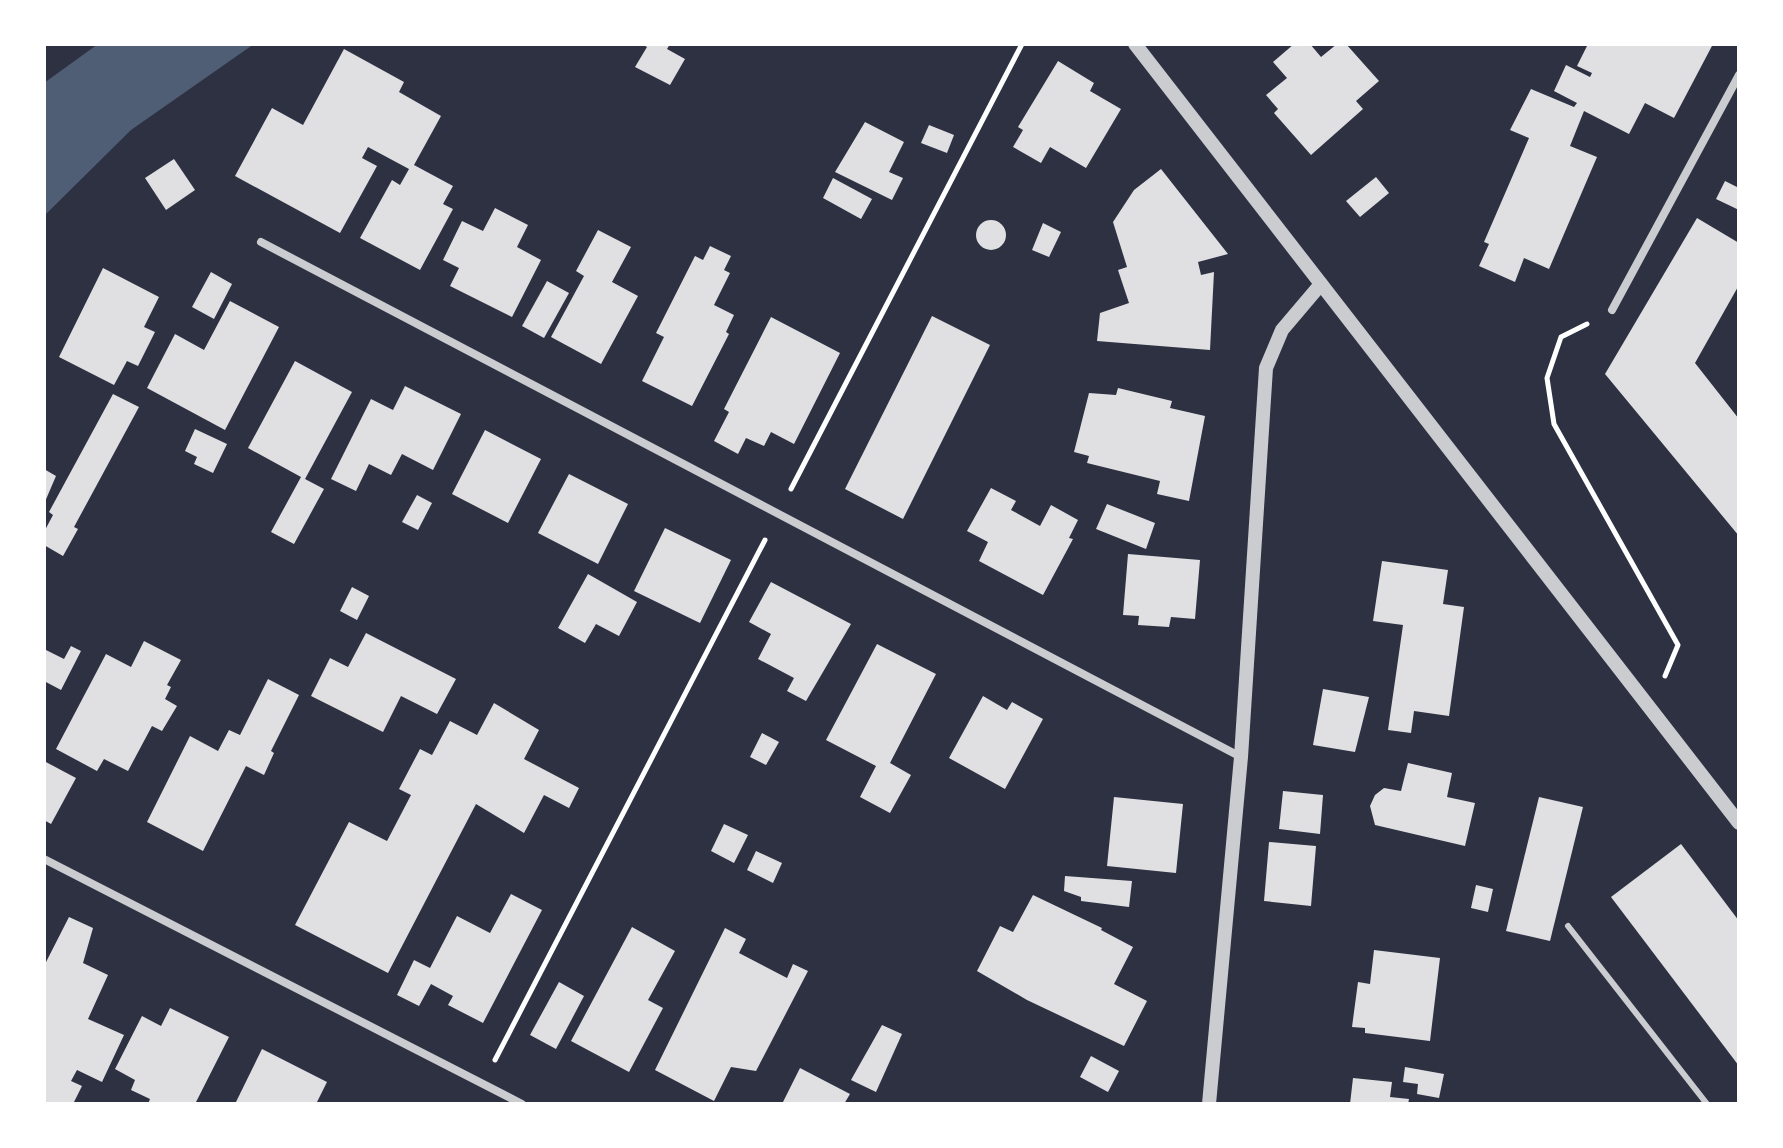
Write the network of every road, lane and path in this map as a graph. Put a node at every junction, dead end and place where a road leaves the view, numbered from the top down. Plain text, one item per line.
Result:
1 (1022, 44) edge
2 (1135, 44) edge
3 (1739, 75) edge
4 (261, 242) dead end
5 (1321, 284) junction
6 (1612, 310) joint
7 (778, 515) junction
8 (1650, 709) junction
9 (1241, 757) junction
10 (1739, 823) edge
11 (44, 859) edge
12 (1568, 926) dead end
13 (483, 1084) junction
14 (522, 1104) edge
15 (1209, 1104) edge
16 (1707, 1104) edge

1 - 7 path
2 - 5 street
3 - 6 street
4 - 7 street
5 - 8 street
5 - 9 street
6 - 8 path
7 - 9 street
7 - 13 path
8 - 10 street
9 - 15 street
11 - 13 street
12 - 16 lane
13 - 14 street

